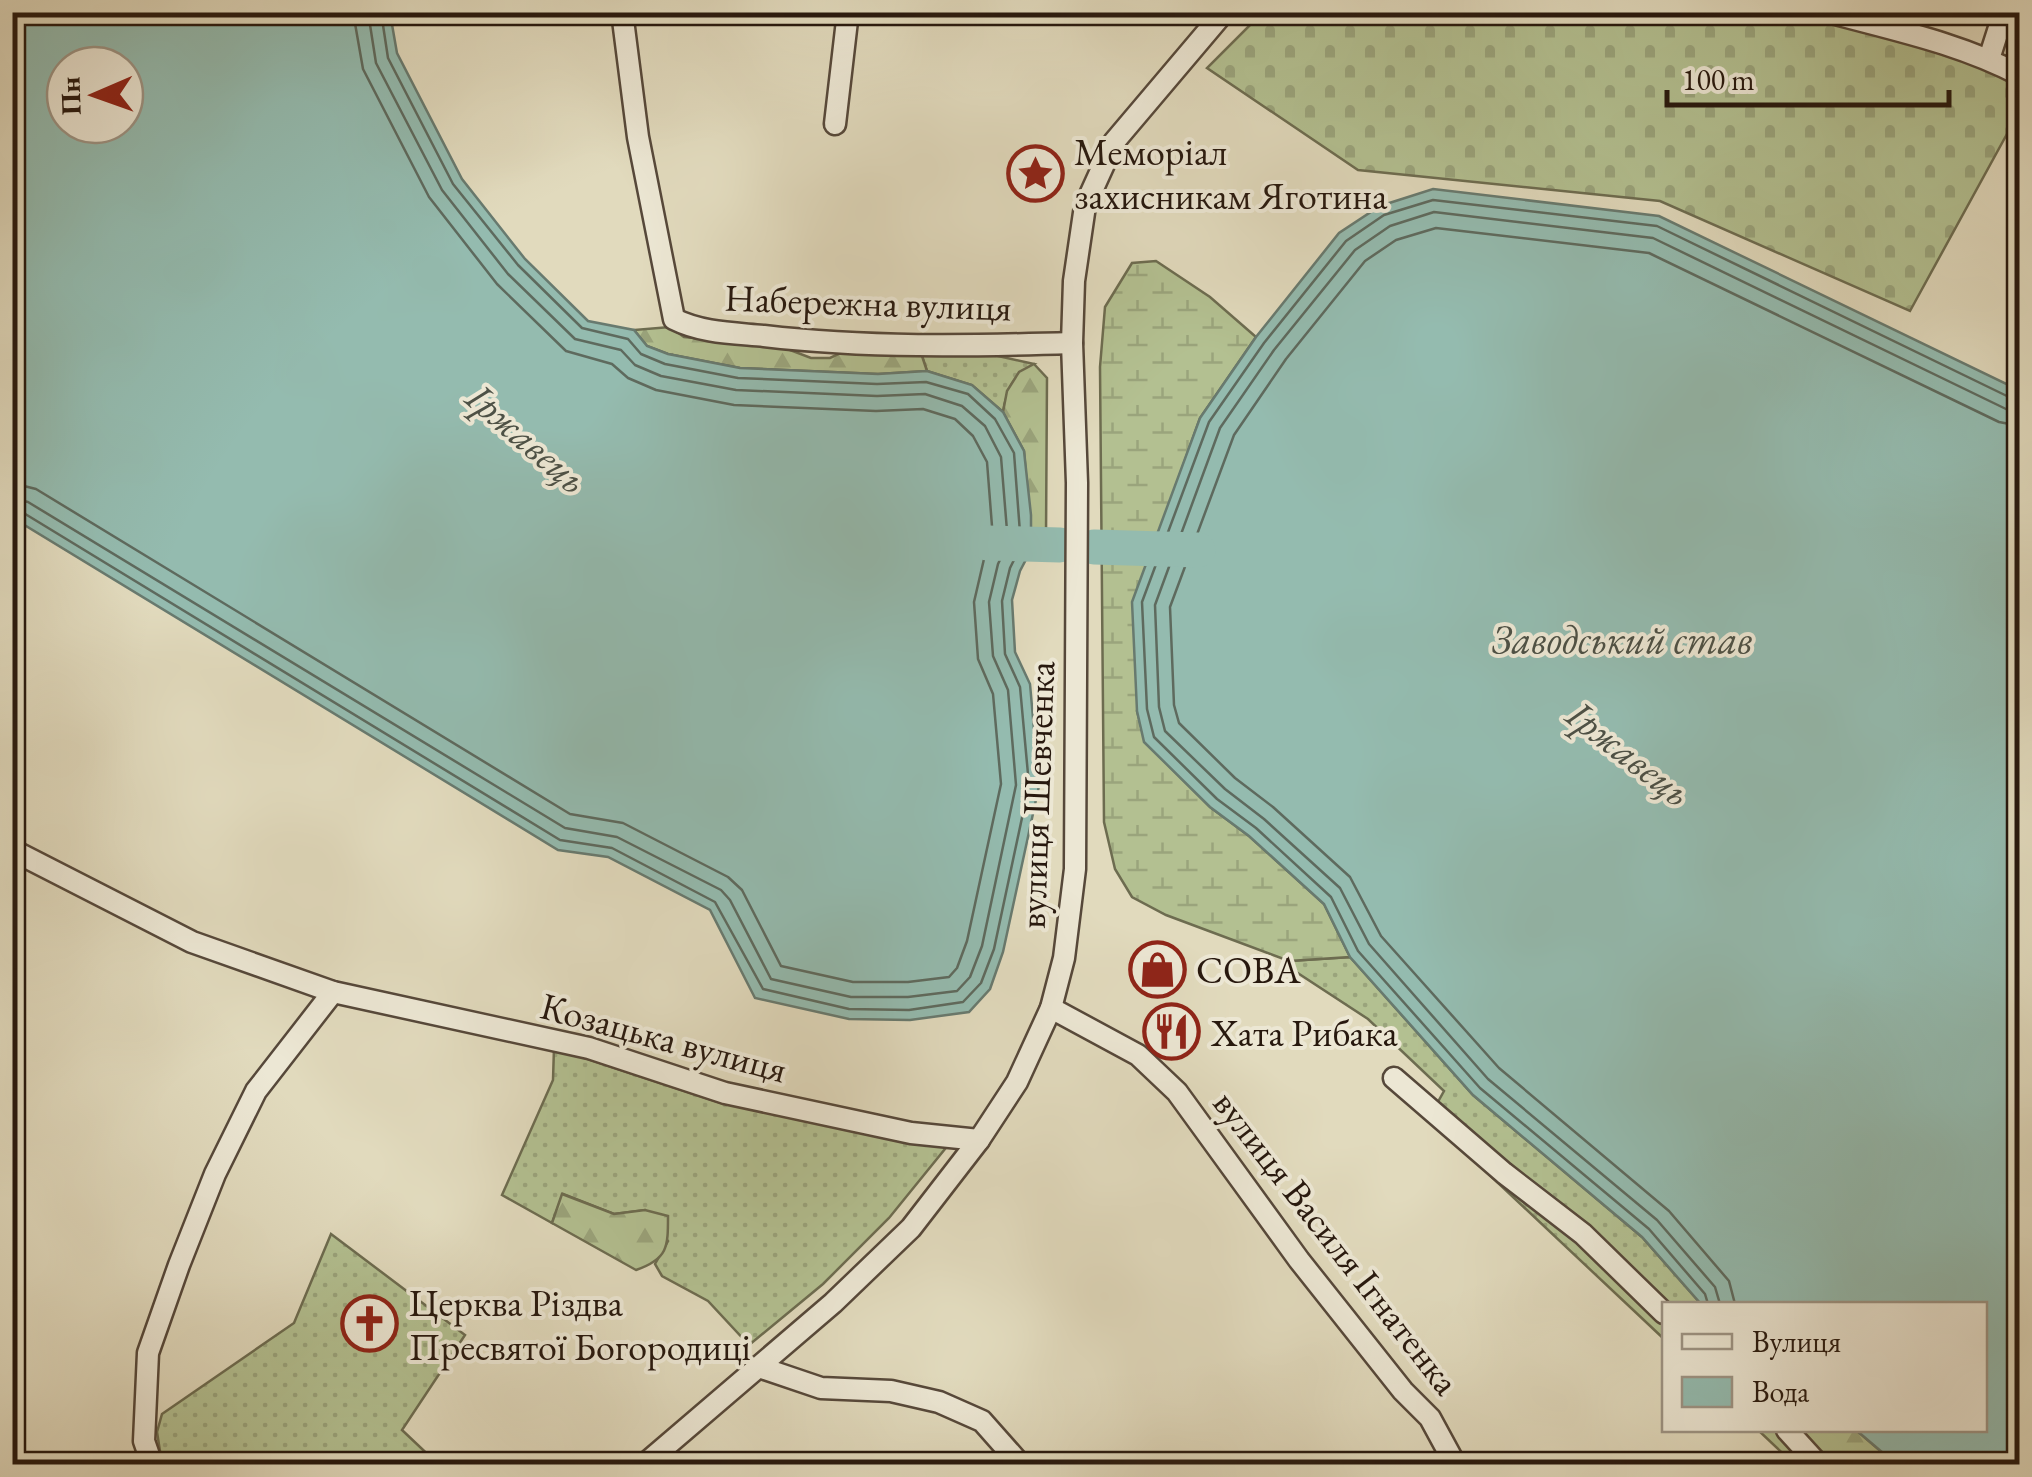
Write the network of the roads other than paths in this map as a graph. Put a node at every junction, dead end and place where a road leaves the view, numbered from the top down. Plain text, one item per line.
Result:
1 (622, 12) edge
2 (848, 12) edge
3 (1224, 12) edge
4 (1828, 12) edge
5 (2004, 12) edge
6 (1989, 59) junction
7 (2020, 75) edge
8 (836, 124) dead end
9 (1072, 344) junction
10 (12, 850) edge
11 (333, 992) junction
12 (1051, 1008) junction
13 (1394, 1078) dead end
14 (979, 1140) junction
15 (1662, 1312) edge
16 (759, 1367) junction
17 (1788, 1432) edge
18 (152, 1464) edge
19 (644, 1464) edge
20 (1020, 1464) edge
21 (1455, 1464) edge
22 (1818, 1464) edge

1 - 9 street, Набережна вулиця
2 - 8 street
3 - 9 street, вулиця Шевченка
4 - 6 street
5 - 6 street
6 - 7 street
9 - 12 street, вулиця Шевченка
10 - 11 street, Козацька вулиця
11 - 14 street, Козацька вулиця
11 - 18 street
12 - 14 street, вулиця Шевченка
12 - 21 street, вулиця Василя Ігнатенка
13 - 15 street
14 - 16 street, вулиця Шевченка
16 - 19 street, вулиця Шевченка
16 - 20 street
17 - 22 street

